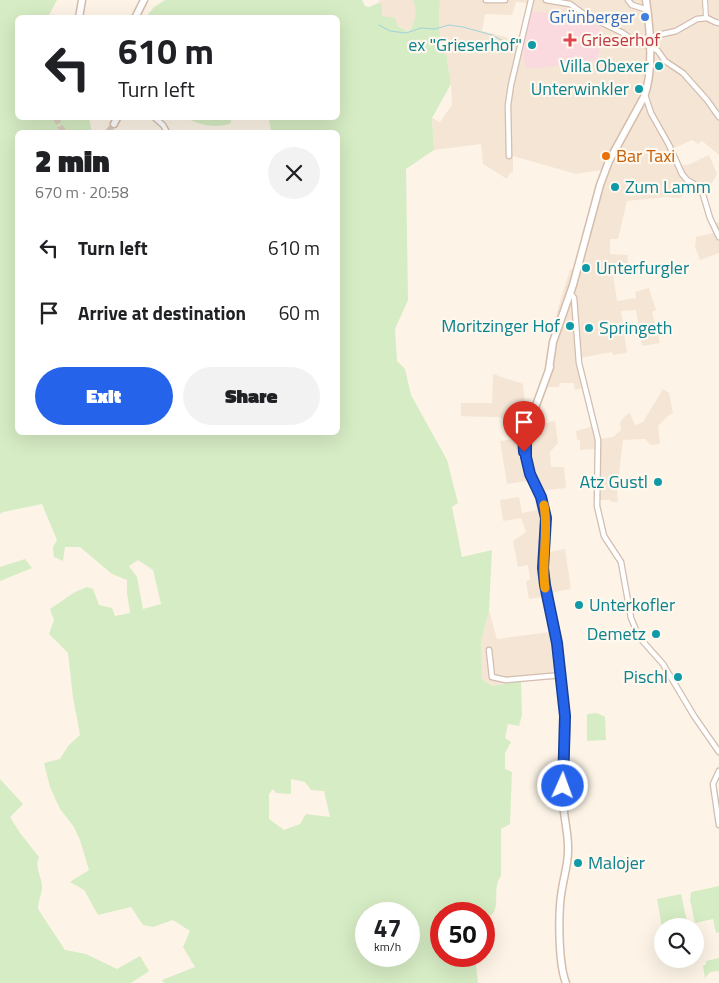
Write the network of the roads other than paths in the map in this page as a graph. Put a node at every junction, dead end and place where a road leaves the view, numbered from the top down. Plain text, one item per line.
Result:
1 (82, 0) edge
2 (144, 0) edge
3 (486, 0) edge
4 (505, 0) edge
5 (531, 0) edge
6 (546, 0) edge
7 (628, 0) edge
8 (646, 0) edge
9 (705, 0) edge
10 (648, 10) junction
11 (80, 15) edge
12 (136, 15) edge
13 (706, 18) junction
14 (719, 23) edge
15 (650, 46) junction
16 (645, 94) junction
17 (719, 117) edge
18 (116, 120) edge
19 (157, 120) edge
20 (114, 124) tunnel mouth
21 (166, 130) edge
22 (509, 156) dead end
23 (719, 237) edge
24 (570, 293) junction
25 (489, 650) dead end
26 (563, 675) junction
27 (719, 752) edge
28 (719, 771) edge
29 (719, 825) edge
30 (565, 982) edge

1 - 11 main road
2 - 12 main road
3 - 4 street
5 - 22 street
6 - 15 street
7 - 10 street
8 - 10 main road
9 - 13 street
10 - 15 main road
13 - 14 street
13 - 15 street
15 - 16 main road
15 - 17 street
16 - 23 street
16 - 24 main road
18 - 20 main road
19 - 21 street
24 - 26 main road
24 - 27 street
25 - 26 street
26 - 30 main road
28 - 29 street

